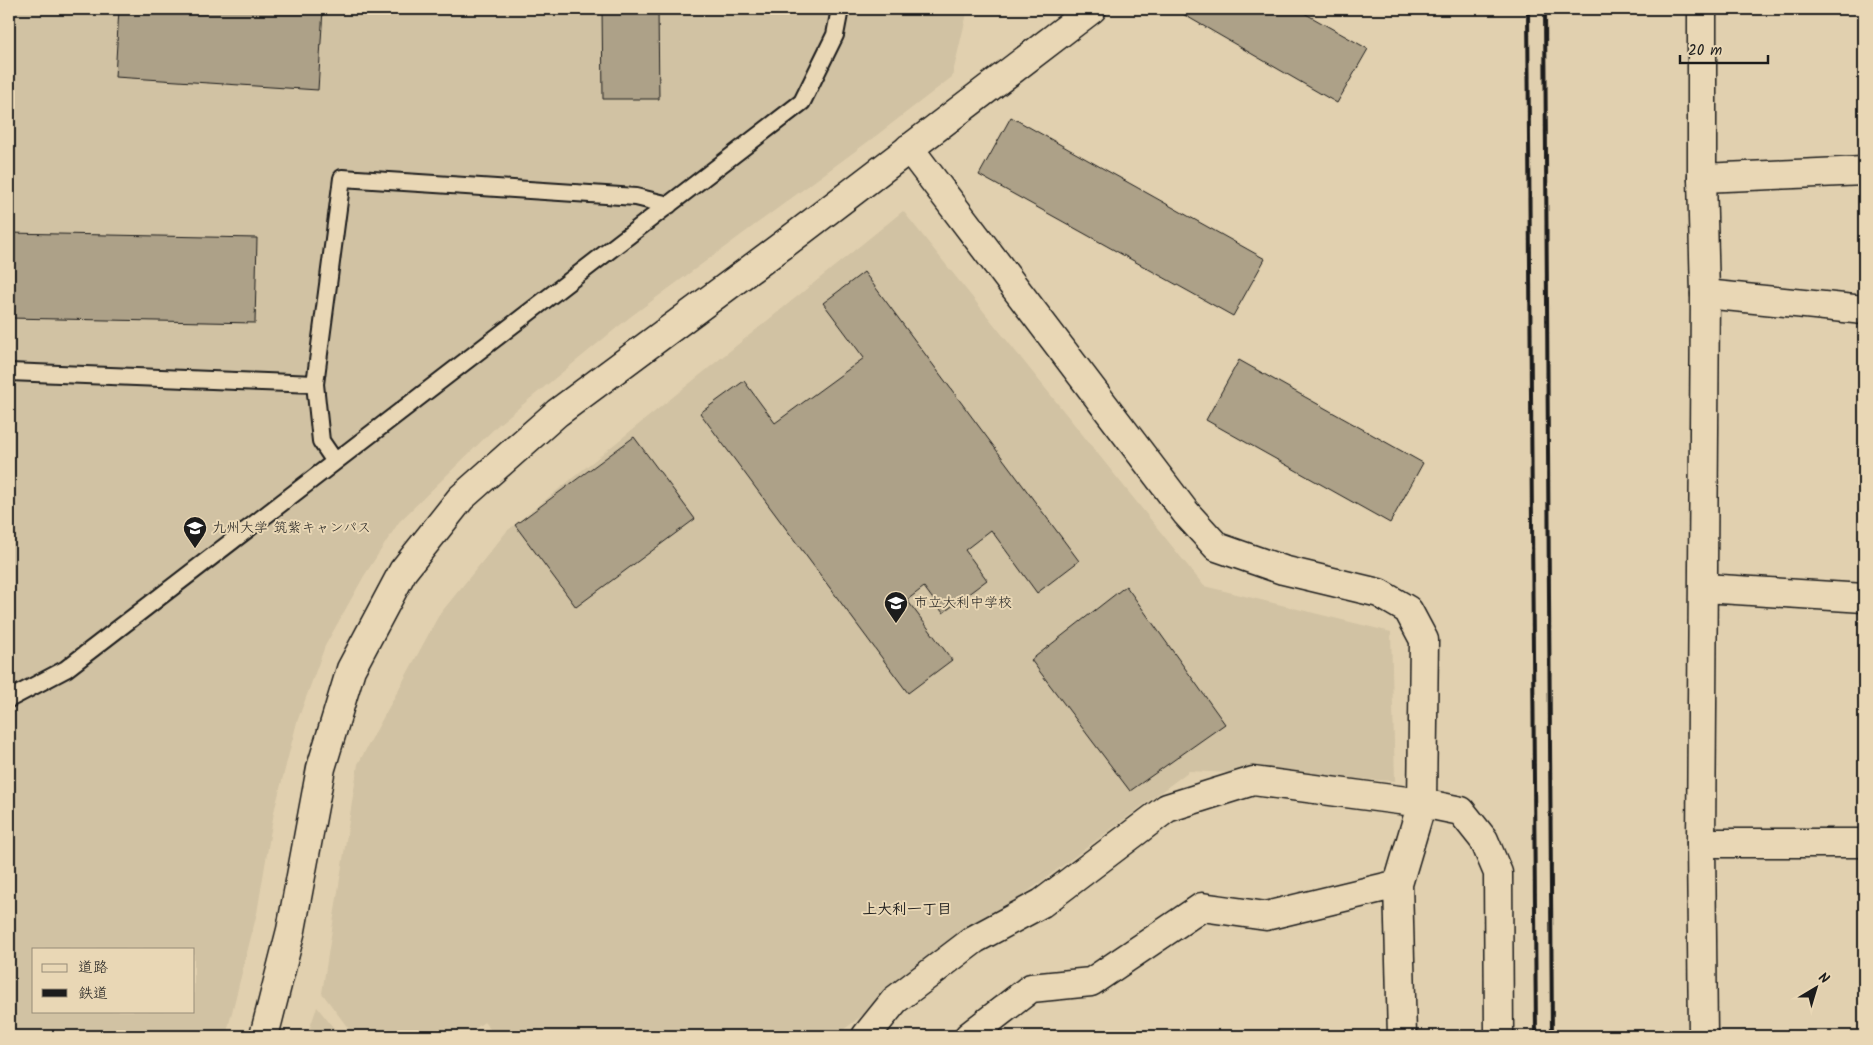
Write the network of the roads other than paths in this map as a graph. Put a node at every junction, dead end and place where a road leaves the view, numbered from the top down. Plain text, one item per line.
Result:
1 (840, 9) edge
2 (1092, 9) edge
3 (1702, 9) edge
4 (909, 148) junction
5 (1864, 171) edge
6 (1702, 178) junction
7 (669, 205) junction
8 (1705, 294) junction
9 (1864, 310) edge
10 (9, 372) edge
11 (315, 384) junction
12 (334, 460) junction
13 (1704, 588) junction
14 (1864, 598) edge
15 (9, 699) edge
16 (1422, 803) junction
17 (1701, 843) junction
18 (1864, 843) edge
19 (1398, 884) junction
20 (264, 1036) edge
21 (866, 1036) edge
22 (969, 1036) edge
23 (1402, 1036) edge
24 (1499, 1036) edge
25 (1702, 1036) edge

1 - 7 lane
2 - 4 street
3 - 6 street
4 - 16 street
4 - 20 street
5 - 6 street
6 - 8 street
7 - 11 lane
7 - 12 lane
8 - 9 street
8 - 13 street
10 - 11 lane
11 - 12 lane
12 - 15 lane
13 - 14 street
13 - 17 street
16 - 19 street
16 - 21 street
16 - 24 street
17 - 18 street
17 - 25 street
19 - 22 street
19 - 23 street

